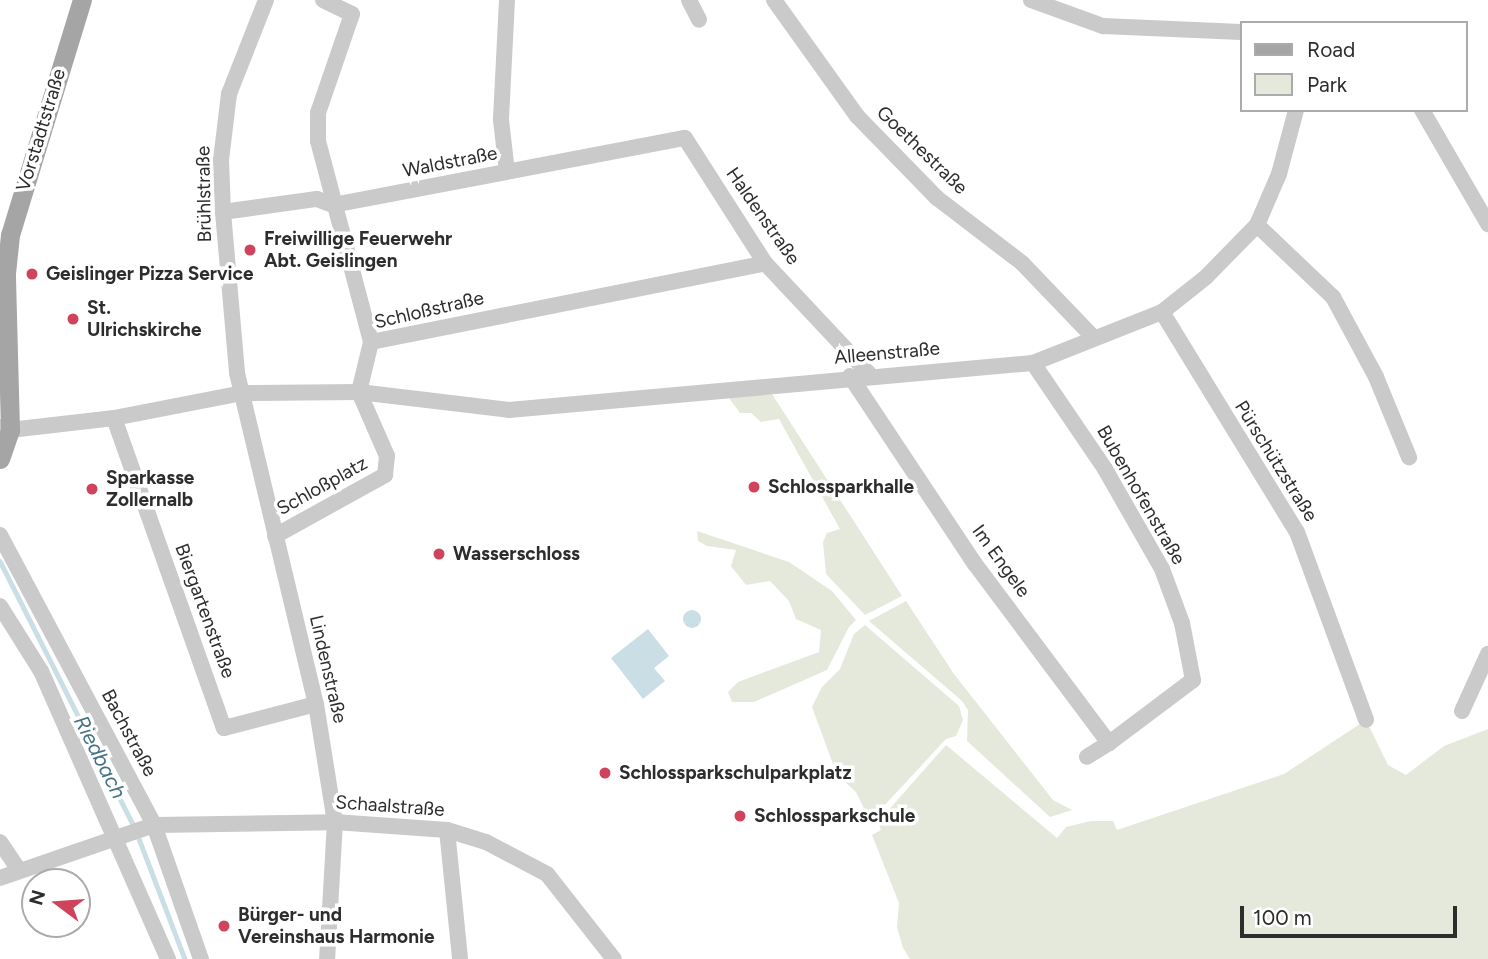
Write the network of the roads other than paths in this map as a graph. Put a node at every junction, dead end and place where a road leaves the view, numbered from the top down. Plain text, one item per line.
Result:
1 (82, 0) edge
2 (266, 0) edge
3 (323, 0) edge
4 (507, 0) edge
5 (689, 0) edge
6 (774, 0) edge
7 (1031, 0) edge
8 (699, 20) dead end
9 (1240, 32) edge
10 (1295, 112) edge
11 (1423, 112) edge
12 (685, 138) joint
13 (507, 172) junction
14 (333, 205) junction
15 (223, 212) junction
16 (1488, 224) edge
17 (1257, 225) junction
18 (765, 263) junction
19 (1162, 312) junction
20 (1094, 338) junction
21 (371, 342) junction
22 (1033, 363) junction
23 (870, 375) junction
24 (850, 376) junction
25 (359, 392) junction
26 (243, 393) junction
27 (114, 418) junction
28 (5, 428) edge
29 (1409, 457) dead end
30 (0, 459) edge
31 (0, 535) edge
32 (275, 536) junction
33 (0, 606) edge
34 (1488, 654) edge
35 (316, 704) junction
36 (1462, 712) dead end
37 (1366, 720) dead end
38 (1109, 743) junction
39 (1087, 757) dead end
40 (335, 822) junction
41 (447, 830) junction
42 (137, 832) junction
43 (0, 842) edge
44 (18, 869) junction
45 (0, 878) edge
46 (168, 959) edge
47 (201, 959) edge
48 (327, 959) edge
49 (460, 959) edge
50 (614, 959) edge

1 - 28 main road, Vorstadtstraße
2 - 15 street, Brühlstraße
3 - 14 street
4 - 13 street
5 - 8 street
6 - 20 street, Goethestraße
7 - 9 street
10 - 17 street, Alleenstraße
11 - 16 street
12 - 13 street, Waldstraße
12 - 18 street, Haldenstraße
13 - 14 street, Waldstraße
14 - 15 street, Waldstraße
14 - 21 street
15 - 26 street, Brühlstraße
17 - 19 street, Alleenstraße
17 - 29 street
18 - 21 street, Schloßstraße
18 - 23 street, Haldenstraße
19 - 20 street, Alleenstraße
19 - 37 street, Pürschützstraße
20 - 22 street, Alleenstraße
21 - 25 street, Schloßstraße
22 - 23 street, Alleenstraße
22 - 38 street, Bubenhofenstraße
23 - 24 street, Alleenstraße
24 - 25 street, Alleenstraße
24 - 38 street, Im Engele
25 - 26 street
25 - 32 street, Schloßplatz
26 - 27 street
26 - 32 street, Lindenstraße
27 - 28 street
27 - 35 street, Biergartenstraße
28 - 30 main road
31 - 42 street, Bachstraße
32 - 35 street, Lindenstraße
33 - 42 street, Bachstraße
34 - 36 street
35 - 40 street, Lindenstraße
38 - 39 street
40 - 41 street, Schaalstraße
40 - 42 street, Schaalstraße
40 - 48 street, Lindenstraße
41 - 49 street
41 - 50 street, Schaalstraße
42 - 44 street, Schaalstraße
42 - 46 street, Bachstraße
42 - 47 street, Bachstraße
43 - 44 street
44 - 45 street, Schaalstraße

